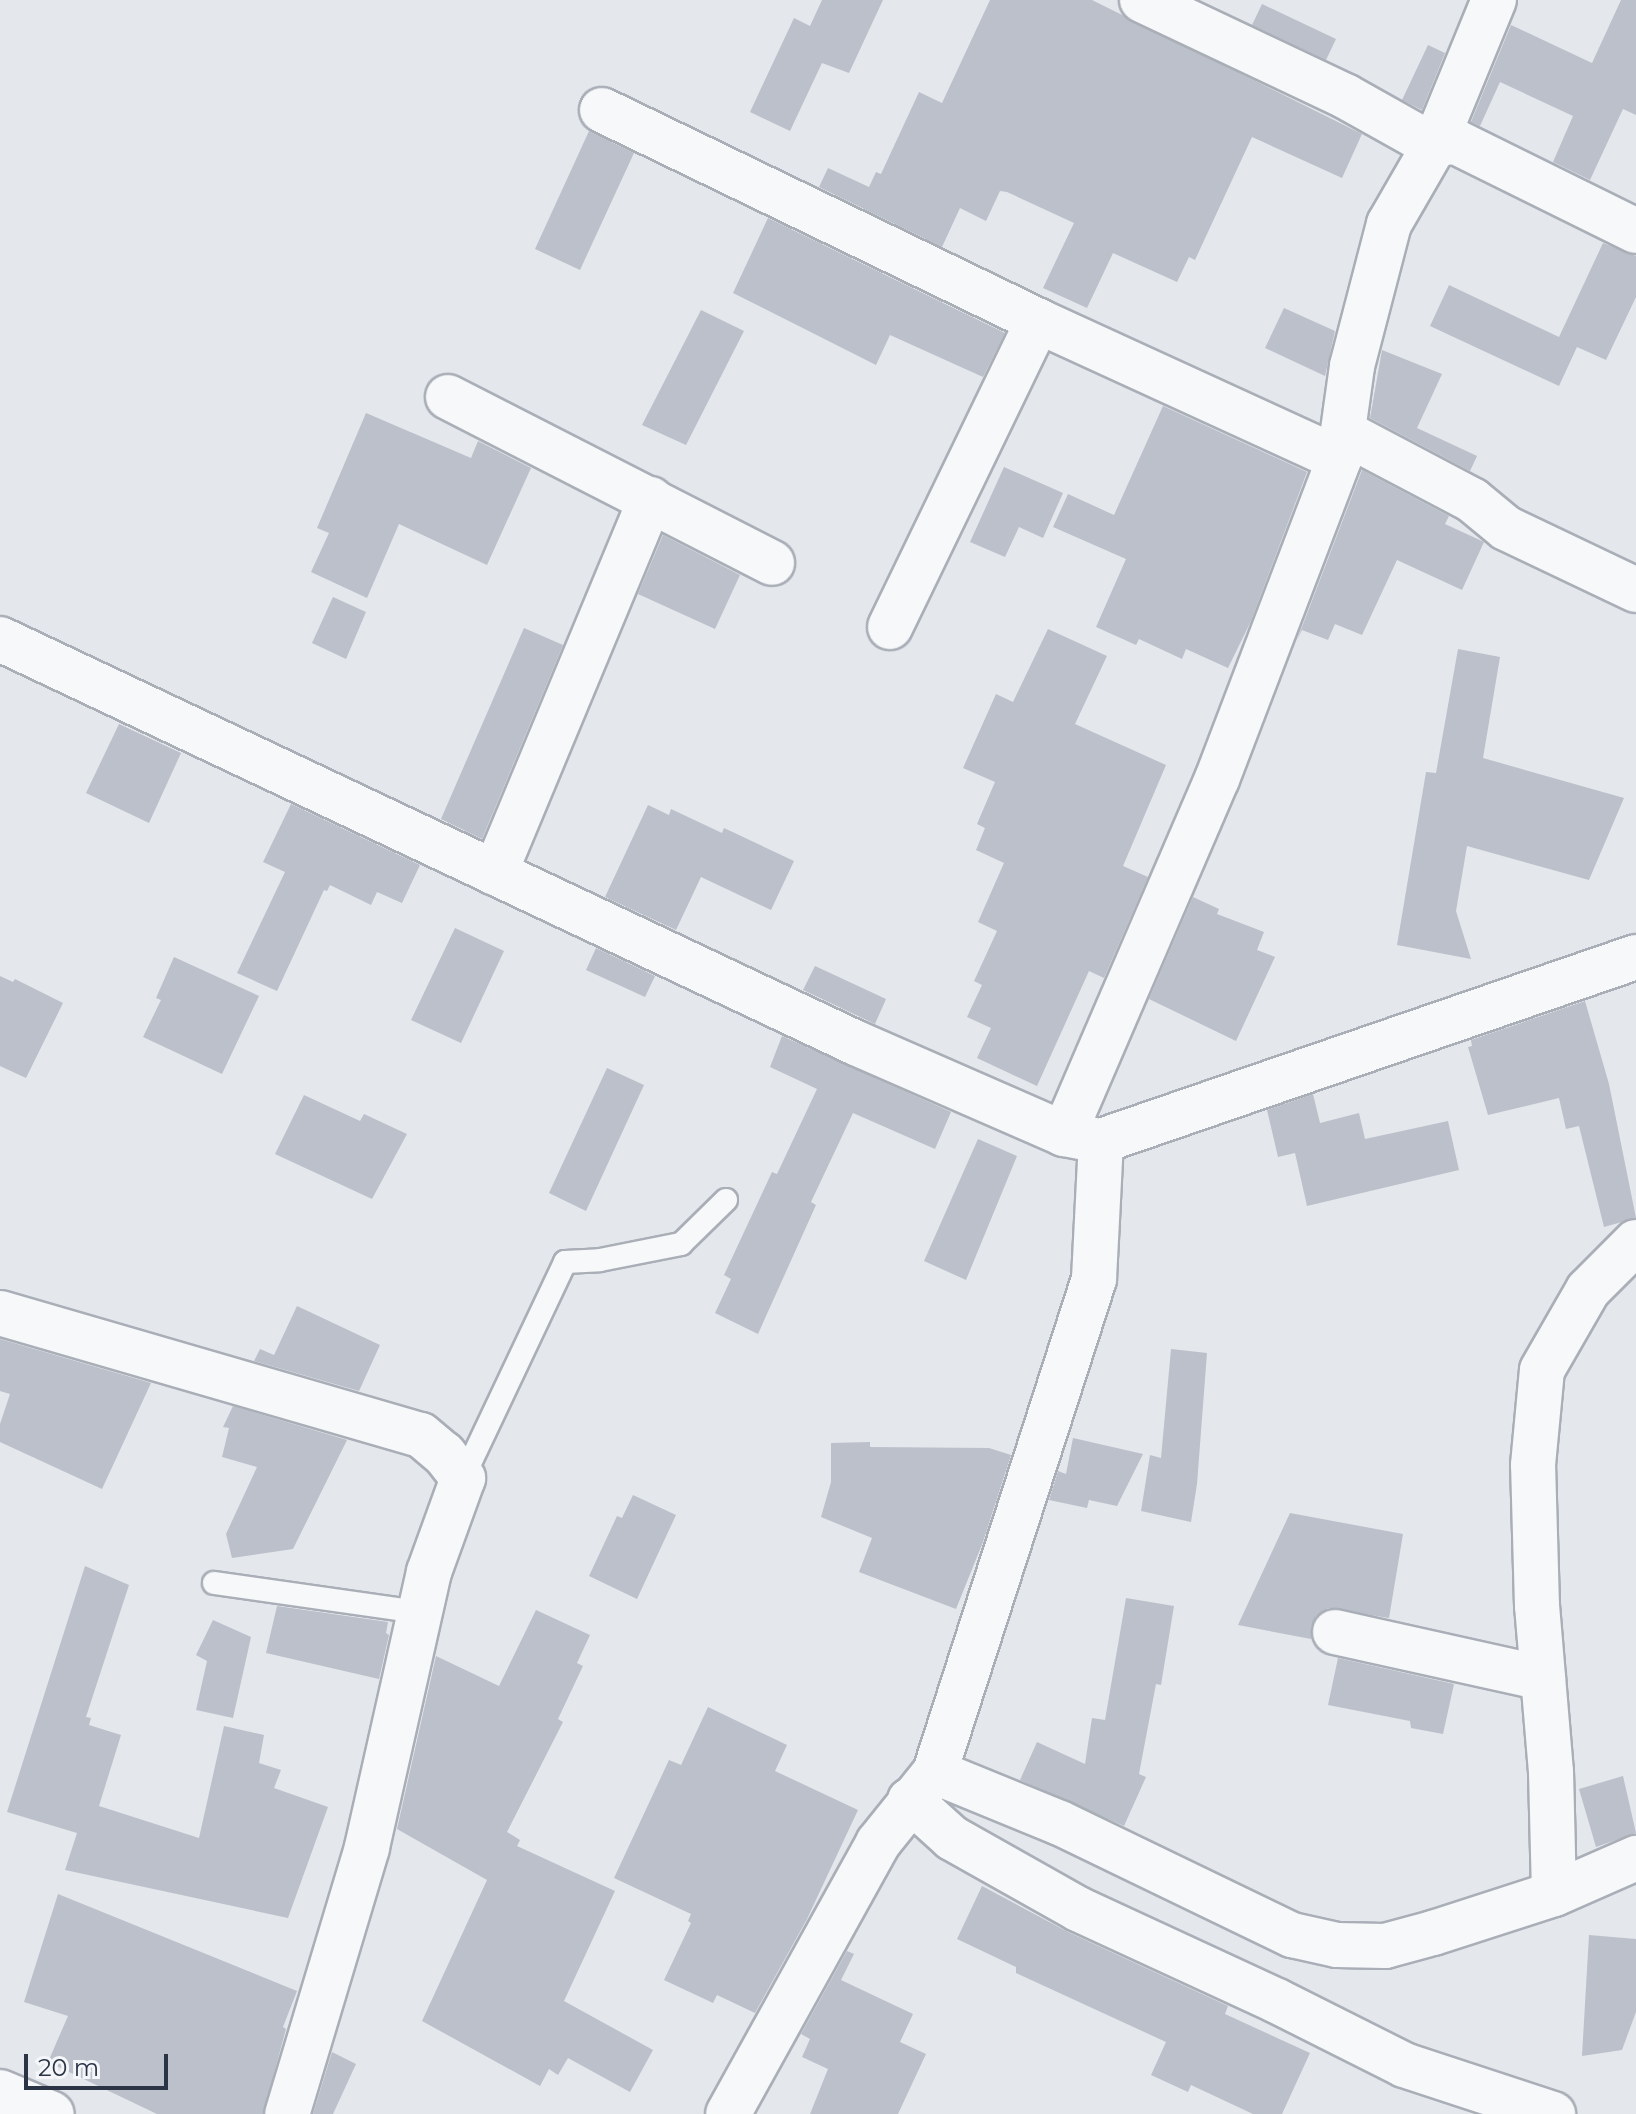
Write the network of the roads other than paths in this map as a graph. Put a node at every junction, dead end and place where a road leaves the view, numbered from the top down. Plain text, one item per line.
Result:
1 (1142, 0) edge
2 (1494, 0) edge
3 (602, 110) dead end
4 (1434, 146) junction
5 (1636, 231) edge
6 (1038, 321) junction
7 (448, 397) dead end
8 (1341, 446) junction
9 (651, 499) junction
10 (772, 563) dead end
11 (1636, 590) edge
12 (890, 627) dead end
13 (0, 639) edge
14 (495, 873) junction
15 (1636, 957) edge
16 (1082, 1138) junction
17 (726, 1200) dead end
18 (1636, 1242) edge
19 (0, 1313) edge
20 (463, 1478) junction
21 (214, 1583) dead end
22 (419, 1612) junction
23 (1335, 1632) dead end
24 (1543, 1678) junction
25 (923, 1786) junction
26 (1636, 1858) edge
27 (1554, 1894) junction
28 (0, 2092) edge
29 (1529, 2110) edge
30 (52, 2114) edge
31 (287, 2114) edge
32 (728, 2114) edge

1 - 4 street
2 - 4 street
3 - 6 street
4 - 5 street
4 - 8 street
6 - 8 street
6 - 12 street
7 - 9 street
8 - 11 street
8 - 16 street
9 - 10 street
9 - 14 street
13 - 14 street
14 - 16 street
15 - 16 street
16 - 25 street
17 - 20 lane
18 - 24 street
19 - 20 street
20 - 22 street
21 - 22 lane
22 - 31 street
23 - 24 street
24 - 27 street
25 - 27 street
25 - 29 street
25 - 32 street
26 - 27 street
28 - 30 street

